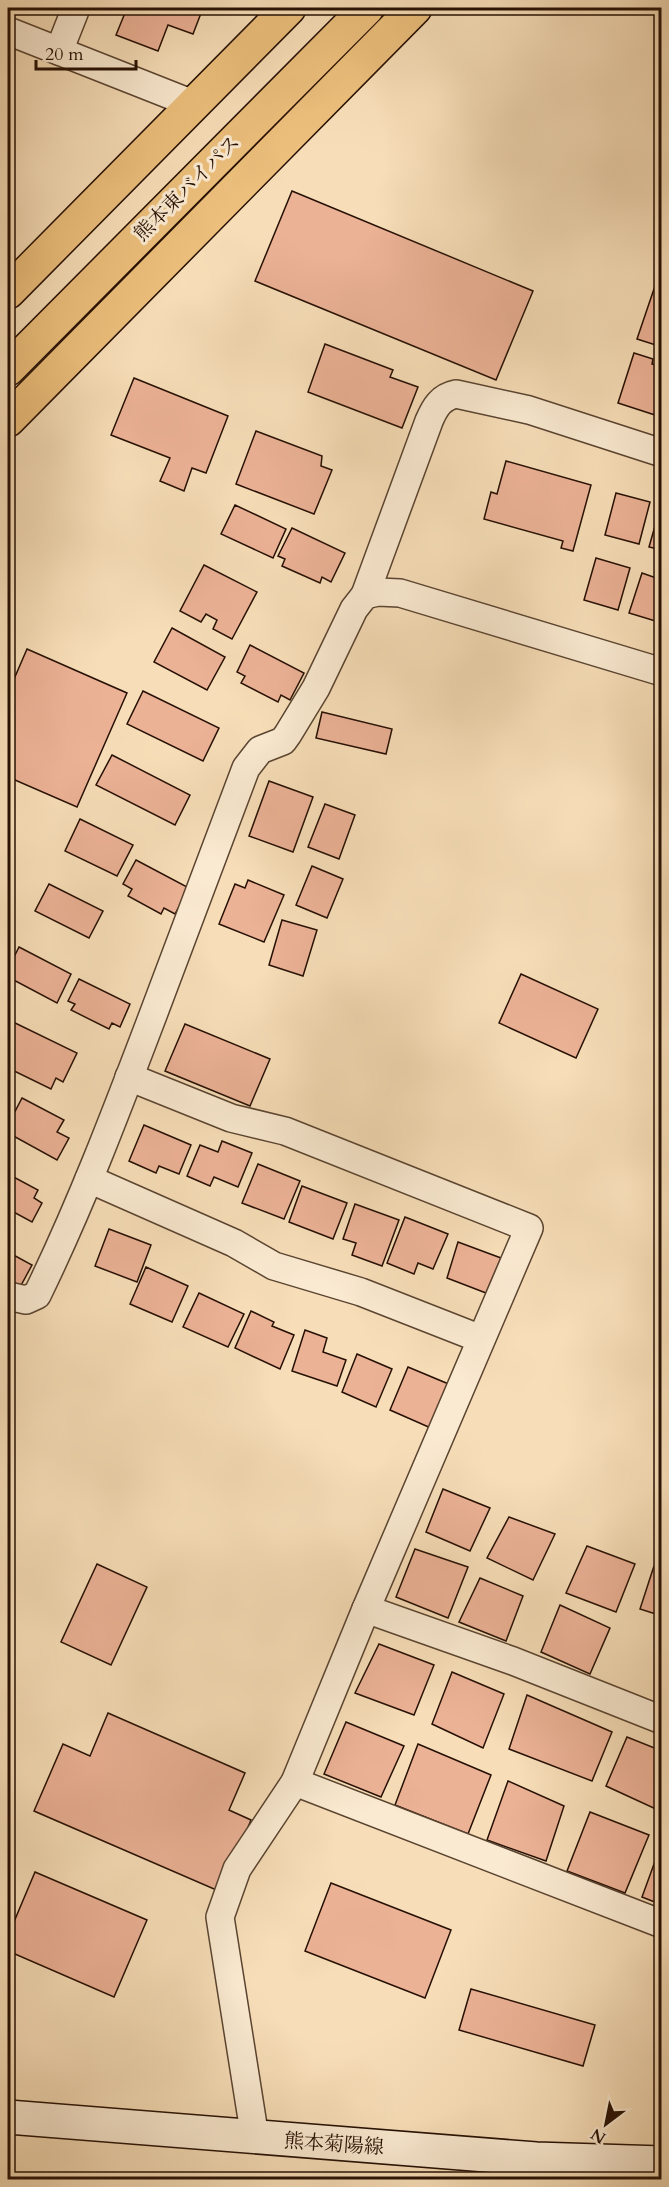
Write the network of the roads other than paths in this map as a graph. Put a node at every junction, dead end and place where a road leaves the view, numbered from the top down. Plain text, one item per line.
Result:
1 (76, 8) edge
2 (289, 8) edge
3 (368, 8) edge
4 (415, 8) edge
5 (8, 31) edge
6 (59, 51) junction
7 (193, 104) junction
8 (8, 292) edge
9 (8, 369) edge
10 (8, 420) edge
11 (662, 453) edge
12 (365, 595) junction
13 (662, 672) edge
14 (129, 1077) junction
15 (89, 1179) junction
16 (8, 1296) edge
17 (481, 1339) junction
18 (366, 1609) junction
19 (662, 1720) edge
20 (295, 1782) junction
21 (662, 1924) edge
22 (8, 2117) edge
23 (255, 2138) junction
24 (662, 2163) edge

1 - 6 street
2 - 7 highway
3 - 9 highway, 熊本東バイパス
4 - 10 highway
5 - 6 street
6 - 7 street
7 - 8 highway
11 - 12 street
12 - 13 street
12 - 14 street
14 - 15 street
14 - 17 street
15 - 16 street
15 - 17 street
17 - 18 street
18 - 19 street
18 - 20 street
20 - 21 street
20 - 23 street
22 - 23 main road, 熊本菊陽線
23 - 24 main road, 熊本菊陽線

